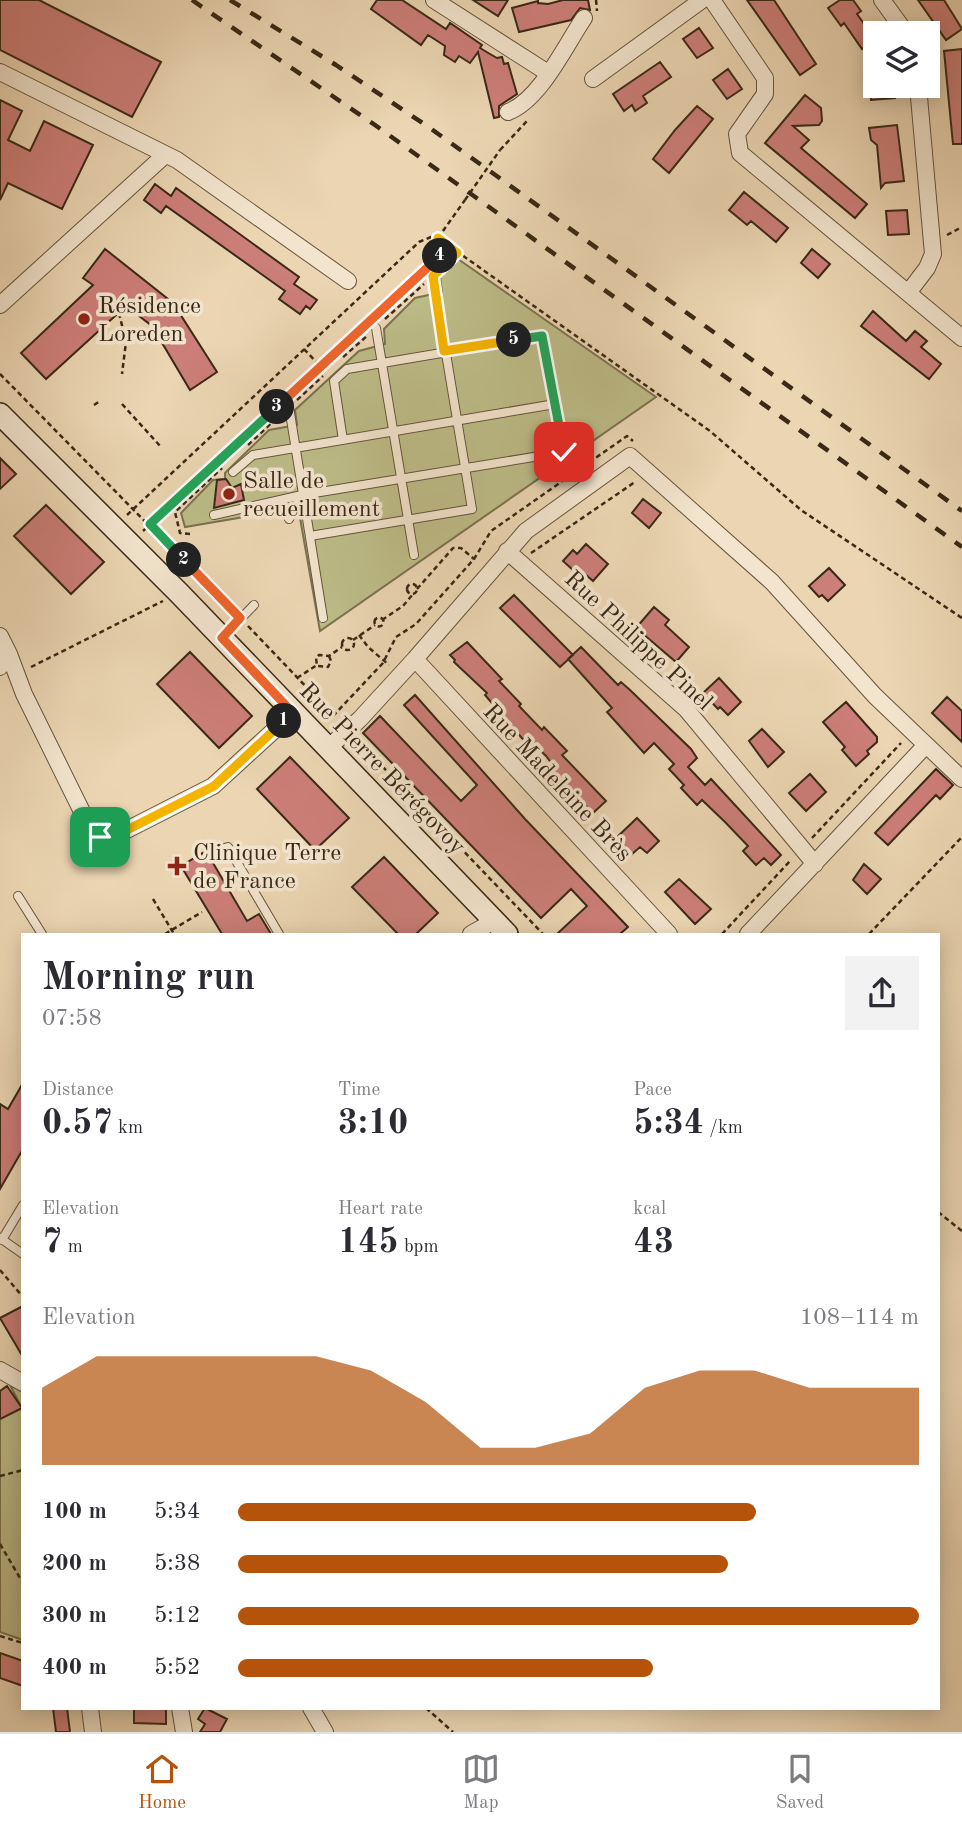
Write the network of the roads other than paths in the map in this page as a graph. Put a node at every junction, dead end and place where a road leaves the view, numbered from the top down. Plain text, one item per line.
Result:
1 (702, 0) edge
2 (712, 0) edge
3 (882, 0) edge
4 (438, 1) edge
5 (584, 18) dead end
6 (897, 21) edge
7 (0, 72) edge
8 (548, 73) junction
9 (593, 79) dead end
10 (919, 98) edge
11 (508, 112) dead end
12 (165, 155) junction
13 (433, 276) road end
14 (348, 281) dead end
15 (908, 293) junction
16 (0, 305) edge
17 (376, 328) road end
18 (962, 338) edge
19 (444, 351) junction
20 (381, 362) junction
21 (555, 404) junction
22 (289, 407) road end
23 (0, 414) edge
24 (456, 421) junction
25 (393, 431) junction
26 (343, 440) junction
27 (294, 448) junction
28 (464, 469) junction
29 (233, 472) dead end
30 (401, 479) junction
31 (302, 495) junction
32 (215, 515) dead end
33 (289, 519) dead end
34 (408, 519) junction
35 (310, 536) junction
36 (507, 551) junction
37 (414, 555) dead end
38 (254, 605) dead end
39 (323, 618) dead end
40 (0, 636) edge
41 (222, 638) junction
42 (415, 659) junction
43 (4, 660) edge
44 (293, 713) junction
45 (926, 745) junction
46 (327, 749) junction
47 (962, 779) edge
48 (213, 852) dead end
49 (815, 864) junction
50 (18, 896) dead end
51 (509, 928) edge
52 (41, 933) edge
53 (278, 933) edge
54 (477, 933) edge
55 (668, 933) edge
56 (749, 933) edge
57 (21, 1208) edge
58 (1, 1239) edge
59 (21, 1253) edge
60 (0, 1370) edge
61 (21, 1382) edge
62 (90, 1710) edge
63 (180, 1710) edge
64 (312, 1710) edge
65 (93, 1732) edge
66 (184, 1732) edge
67 (325, 1732) edge

1 - 9 street
2 - 15 street
3 - 6 street
4 - 8 street
5 - 8 street
7 - 12 street
8 - 11 street
10 - 15 street
12 - 14 street
12 - 16 street
13 - 19 lane
15 - 18 street
17 - 20 lane
19 - 20 lane
19 - 21 lane
19 - 24 lane
20 - 25 lane
20 - 26 lane
21 - 24 lane
21 - 28 lane
22 - 27 lane
23 - 41 street, Rue Pierre Bérégovoy
24 - 25 lane
24 - 28 lane
25 - 26 lane
25 - 30 lane
26 - 27 lane
27 - 29 lane
27 - 31 lane
28 - 30 lane
28 - 34 lane
30 - 31 lane
30 - 34 lane
31 - 32 lane
31 - 33 lane
31 - 35 lane
34 - 35 lane
34 - 37 lane
35 - 39 lane
36 - 42 street
36 - 45 street
36 - 49 street, Rue Philippe Pinel
38 - 41 lane
40 - 43 street
41 - 44 street, Rue Pierre Bérégovoy
42 - 46 street
42 - 55 street, Rue Madeleine Brès
43 - 44 street
44 - 46 street, Rue Pierre Bérégovoy
45 - 47 street
45 - 49 street
46 - 51 street, Rue Pierre Bérégovoy
48 - 53 lane
49 - 56 street
50 - 52 lane
51 - 54 street
57 - 58 lane
58 - 59 lane
60 - 61 street
62 - 65 street
63 - 66 street
64 - 67 street

